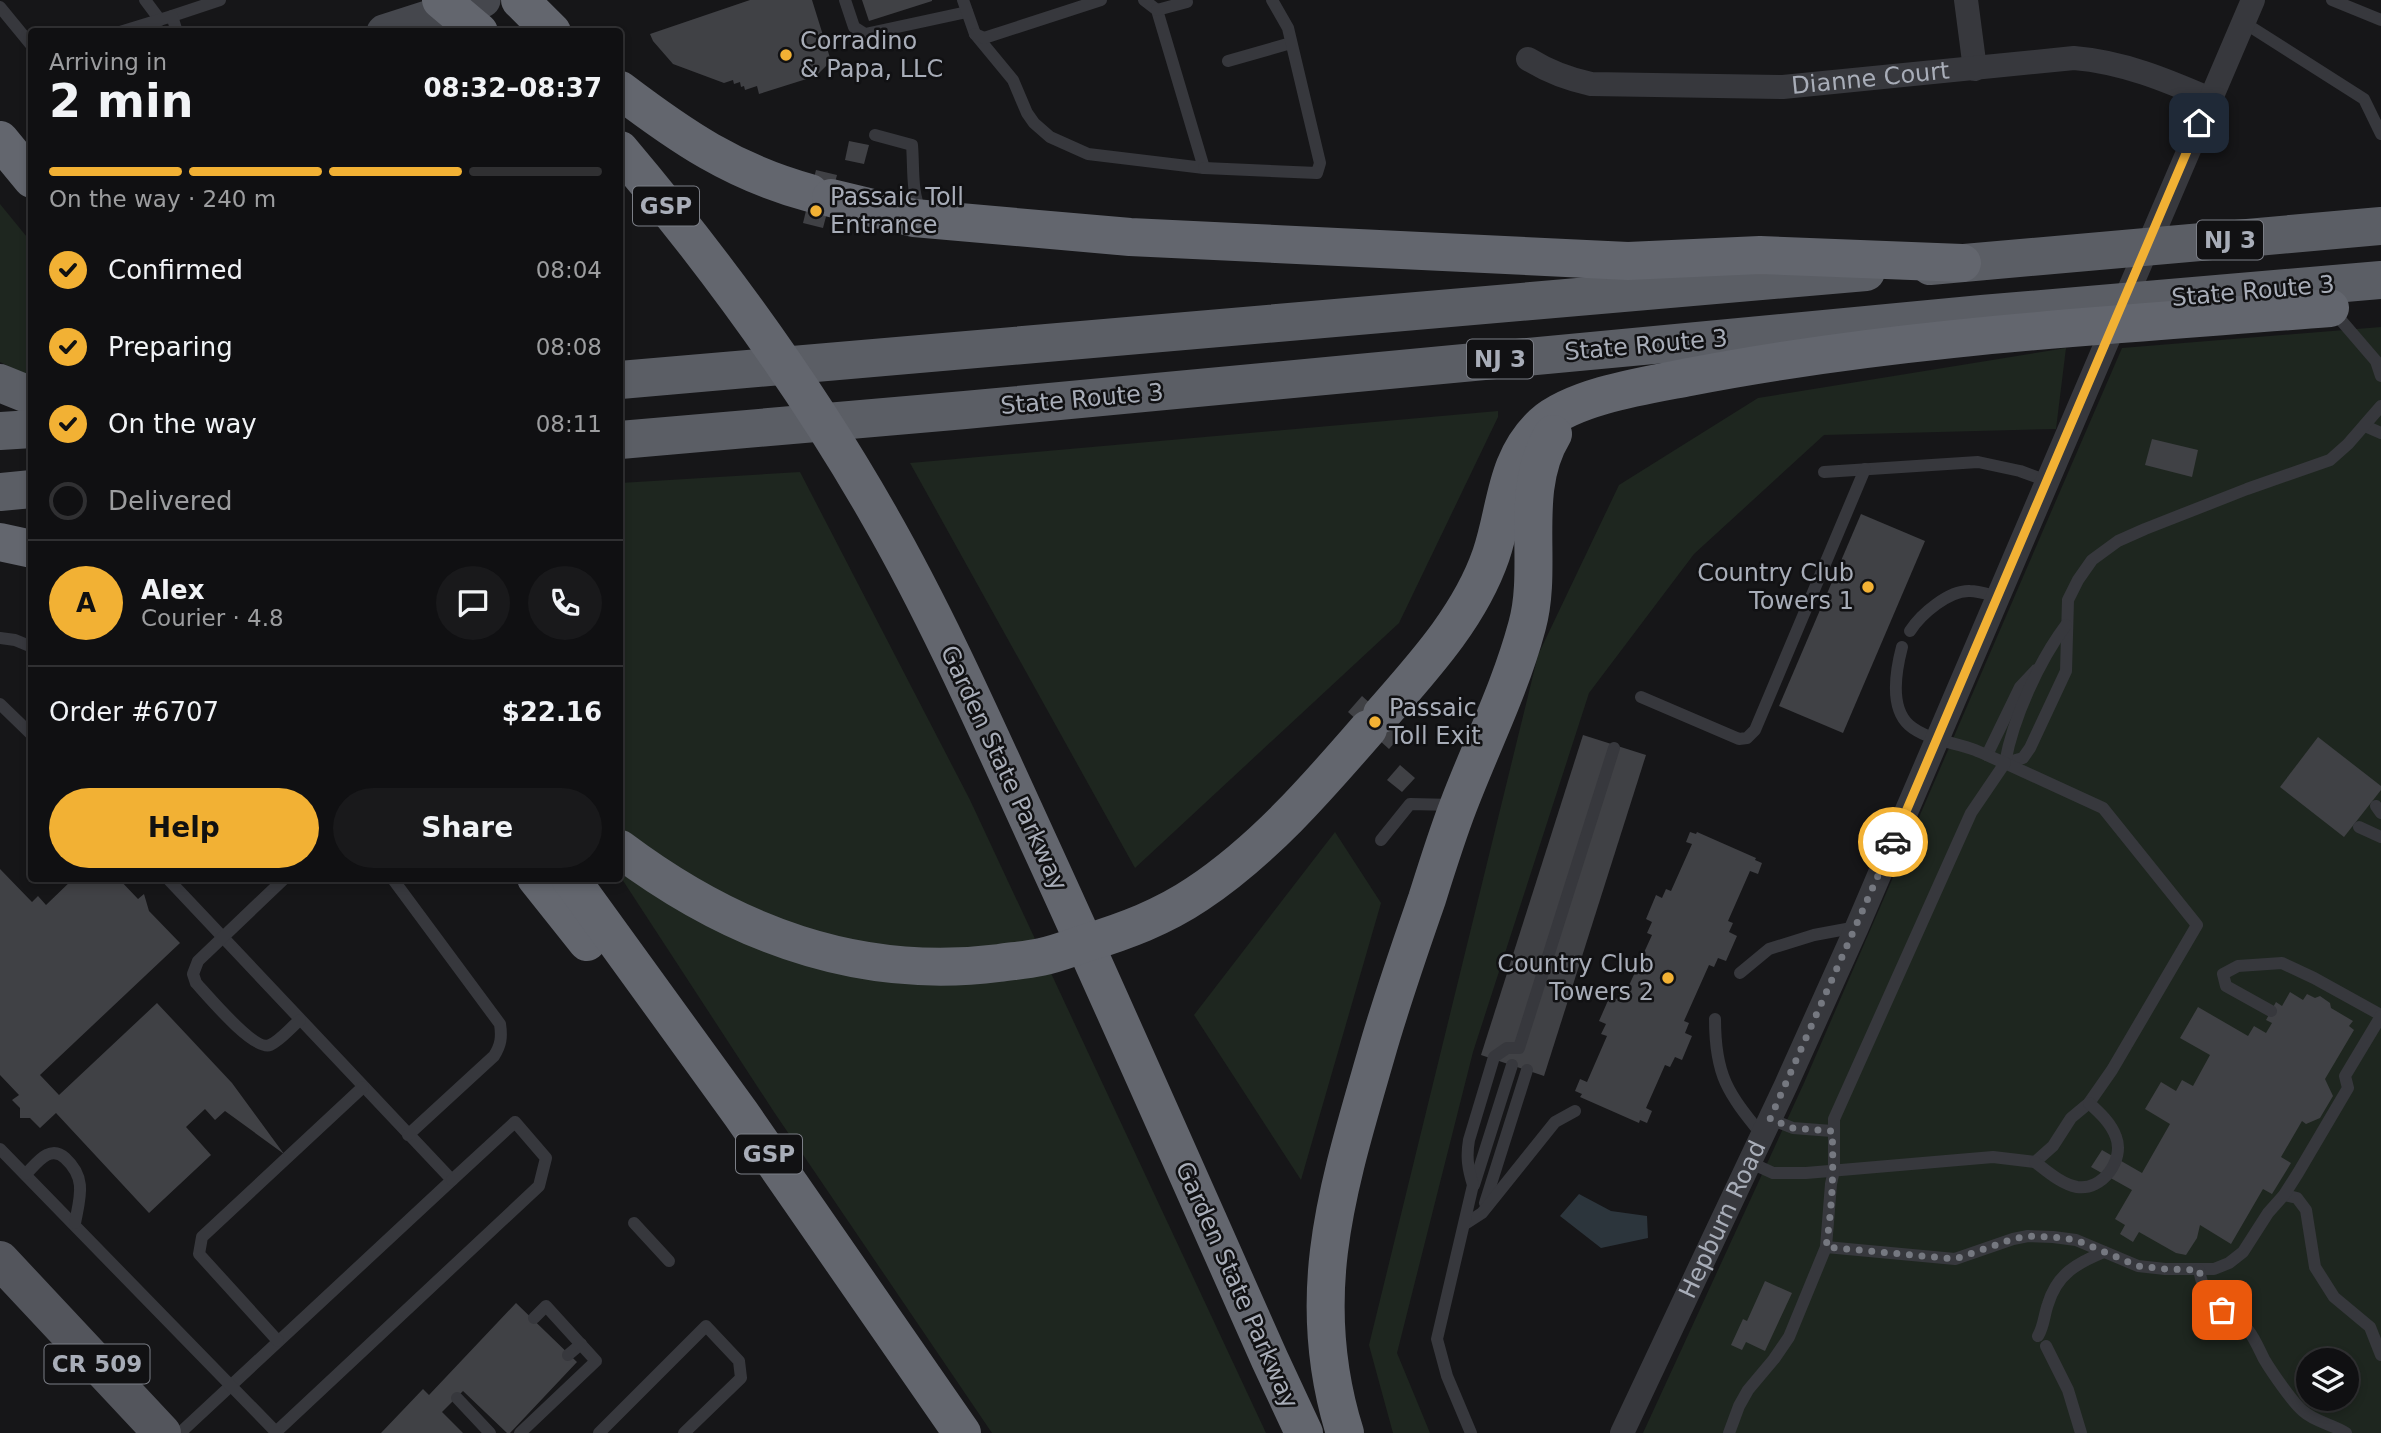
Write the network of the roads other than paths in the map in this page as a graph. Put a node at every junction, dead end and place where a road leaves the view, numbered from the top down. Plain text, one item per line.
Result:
1 (145, 0) edge
2 (220, 0) edge
3 (441, 0) edge
4 (477, 0) edge
5 (845, 0) edge
6 (1101, 0) edge
7 (1144, 0) edge
8 (1272, 0) edge
9 (1966, 0) edge
10 (2332, 0) edge
11 (1187, 2) dead end
12 (965, 6) edge
13 (0, 7) edge
14 (1157, 10) junction
15 (2248, 11) edge
16 (166, 18) junction
17 (512, 20) edge
18 (2381, 20) edge
19 (133, 28) edge
20 (174, 28) edge
21 (427, 28) edge
22 (975, 34) junction
23 (28, 41) edge
24 (1291, 43) junction
25 (1528, 59) dead end
26 (1228, 61) dead end
27 (1975, 69) junction
28 (623, 92) edge
29 (2210, 99) junction
30 (2381, 134) edge
31 (875, 135) dead end
32 (0, 140) edge
33 (28, 143) edge
34 (0, 152) edge
35 (623, 154) edge
36 (1204, 168) junction
37 (623, 169) edge
38 (28, 174) edge
39 (923, 219) junction
40 (2381, 226) edge
41 (1962, 264) junction
42 (719, 274) junction
43 (2381, 280) edge
44 (2381, 304) edge
45 (2330, 308) junction
46 (2381, 376) edge
47 (623, 380) edge
48 (0, 383) edge
49 (28, 394) edge
50 (1590, 401) junction
51 (2381, 407) edge
52 (2365, 426) junction
53 (28, 429) edge
54 (0, 431) edge
55 (2381, 433) edge
56 (623, 440) edge
57 (1865, 469) junction
58 (1824, 472) dead end
59 (2046, 481) junction
60 (28, 489) edge
61 (0, 492) edge
62 (0, 542) edge
63 (28, 548) edge
64 (1998, 597) junction
65 (2066, 625) junction
66 (1910, 631) dead end
67 (0, 638) edge
68 (28, 646) edge
69 (1902, 647) dead end
70 (2042, 665) junction
71 (2030, 691) junction
72 (1641, 697) dead end
73 (2053, 700) junction
74 (0, 704) edge
75 (28, 730) edge
76 (1937, 738) junction
77 (1614, 748) dead end
78 (1987, 755) junction
79 (2005, 763) junction
80 (1458, 805) junction
81 (2359, 827) dead end
82 (2381, 838) edge
83 (1381, 840) dead end
84 (623, 851) edge
85 (171, 882) edge
86 (281, 882) edge
87 (395, 882) edge
88 (539, 882) edge
89 (573, 882) edge
90 (1857, 927) junction
91 (223, 937) junction
92 (1740, 974) dead end
93 (2271, 1011) dead end
94 (2381, 1016) edge
95 (1715, 1019) dead end
96 (300, 1020) junction
97 (1512, 1065) dead end
98 (1527, 1070) dead end
99 (363, 1087) junction
100 (2090, 1103) junction
101 (1575, 1111) dead end
102 (1766, 1127) junction
103 (1832, 1131) junction
104 (408, 1135) junction
105 (0, 1149) edge
106 (1749, 1162) junction
107 (2035, 1162) junction
108 (777, 1166) junction
109 (1834, 1170) junction
110 (26, 1174) junction
111 (452, 1180) junction
112 (1474, 1185) junction
113 (2284, 1195) junction
114 (1482, 1213) junction
115 (75, 1223) junction
116 (634, 1223) dead end
117 (1465, 1224) junction
118 (1826, 1247) junction
119 (2104, 1252) junction
120 (669, 1261) dead end
121 (2199, 1270) junction
122 (4, 1271) edge
123 (534, 1318) dead end
124 (278, 1341) junction
125 (581, 1344) junction
126 (568, 1355) dead end
127 (2381, 1355) edge
128 (231, 1385) junction
129 (457, 1398) dead end
130 (162, 1433) edge
131 (180, 1433) edge
132 (490, 1433) edge
133 (520, 1433) edge
134 (599, 1433) edge
135 (684, 1433) edge
136 (962, 1433) edge
137 (1304, 1433) edge
138 (1345, 1433) edge
139 (1471, 1433) edge
140 (1622, 1433) edge
141 (1730, 1433) edge
142 (2081, 1433) edge
143 (2346, 1433) edge

1 - 16 lane
2 - 16 lane
3 - 17 highway
4 - 17 highway
5 - 12 lane
6 - 22 lane
7 - 14 lane
8 - 24 lane
9 - 27 street
10 - 18 lane
11 - 14 lane
12 - 22 lane
13 - 23 lane
14 - 36 lane
15 - 29 street, Hepburn Road
15 - 30 lane
16 - 19 lane
16 - 20 lane
17 - 21 main road
22 - 36 lane
24 - 26 lane
24 - 36 lane
25 - 27 street, Dianne Court
27 - 29 street, Dianne Court
28 - 39 highway
29 - 59 street, Hepburn Road
31 - 39 lane
32 - 38 highway
33 - 34 main road
35 - 42 highway, Garden State Parkway / GSP
37 - 42 highway
39 - 41 highway
40 - 41 highway, NJ 3
41 - 47 highway, NJ 3
42 - 137 highway, Garden State Parkway / GSP
43 - 56 highway, State Route 3 / NJ 3
44 - 45 highway
45 - 46 lane
45 - 50 highway
48 - 49 highway
50 - 80 highway
50 - 84 highway
51 - 52 lane
52 - 55 lane
52 - 65 lane
53 - 54 highway
57 - 58 lane
57 - 59 lane
57 - 72 lane
59 - 64 street, Hepburn Road
60 - 61 highway
62 - 63 highway
64 - 66 lane
64 - 76 street, Hepburn Road
65 - 70 lane
65 - 73 lane
67 - 68 lane
69 - 76 lane
70 - 71 lane
70 - 78 lane
71 - 73 lane
71 - 79 lane
73 - 79 lane
74 - 75 lane
76 - 78 lane
76 - 90 street, Hepburn Road
77 - 112 lane
78 - 79 lane
79 - 100 lane
79 - 103 lane
80 - 83 lane
80 - 138 highway
81 - 82 lane
85 - 91 lane
86 - 91 lane
87 - 104 lane
88 - 108 highway
89 - 108 highway, GSP
90 - 92 lane
90 - 102 street, Hepburn Road
91 - 96 lane
91 - 96 lane
93 - 94 lane
94 - 113 lane
95 - 102 lane
96 - 99 lane
97 - 112 lane
98 - 114 lane
99 - 104 lane
99 - 124 lane
100 - 107 lane
100 - 107 lane
101 - 114 lane
102 - 103 lane
102 - 106 street, Hepburn Road
103 - 109 lane
104 - 111 lane
105 - 110 lane
106 - 109 lane
106 - 140 street, Hepburn Road
107 - 109 lane
108 - 136 highway, GSP
109 - 118 lane
110 - 115 lane
110 - 115 lane
111 - 124 lane
111 - 128 lane
112 - 117 lane
113 - 121 lane
113 - 127 lane
114 - 117 lane
115 - 128 lane
116 - 120 lane
117 - 139 lane
118 - 119 lane
118 - 141 lane
119 - 121 lane
119 - 142 lane
121 - 143 lane
122 - 130 main road, CR 509
123 - 125 lane
124 - 128 lane
125 - 126 lane
125 - 133 lane
128 - 131 lane
129 - 132 lane
134 - 135 lane

